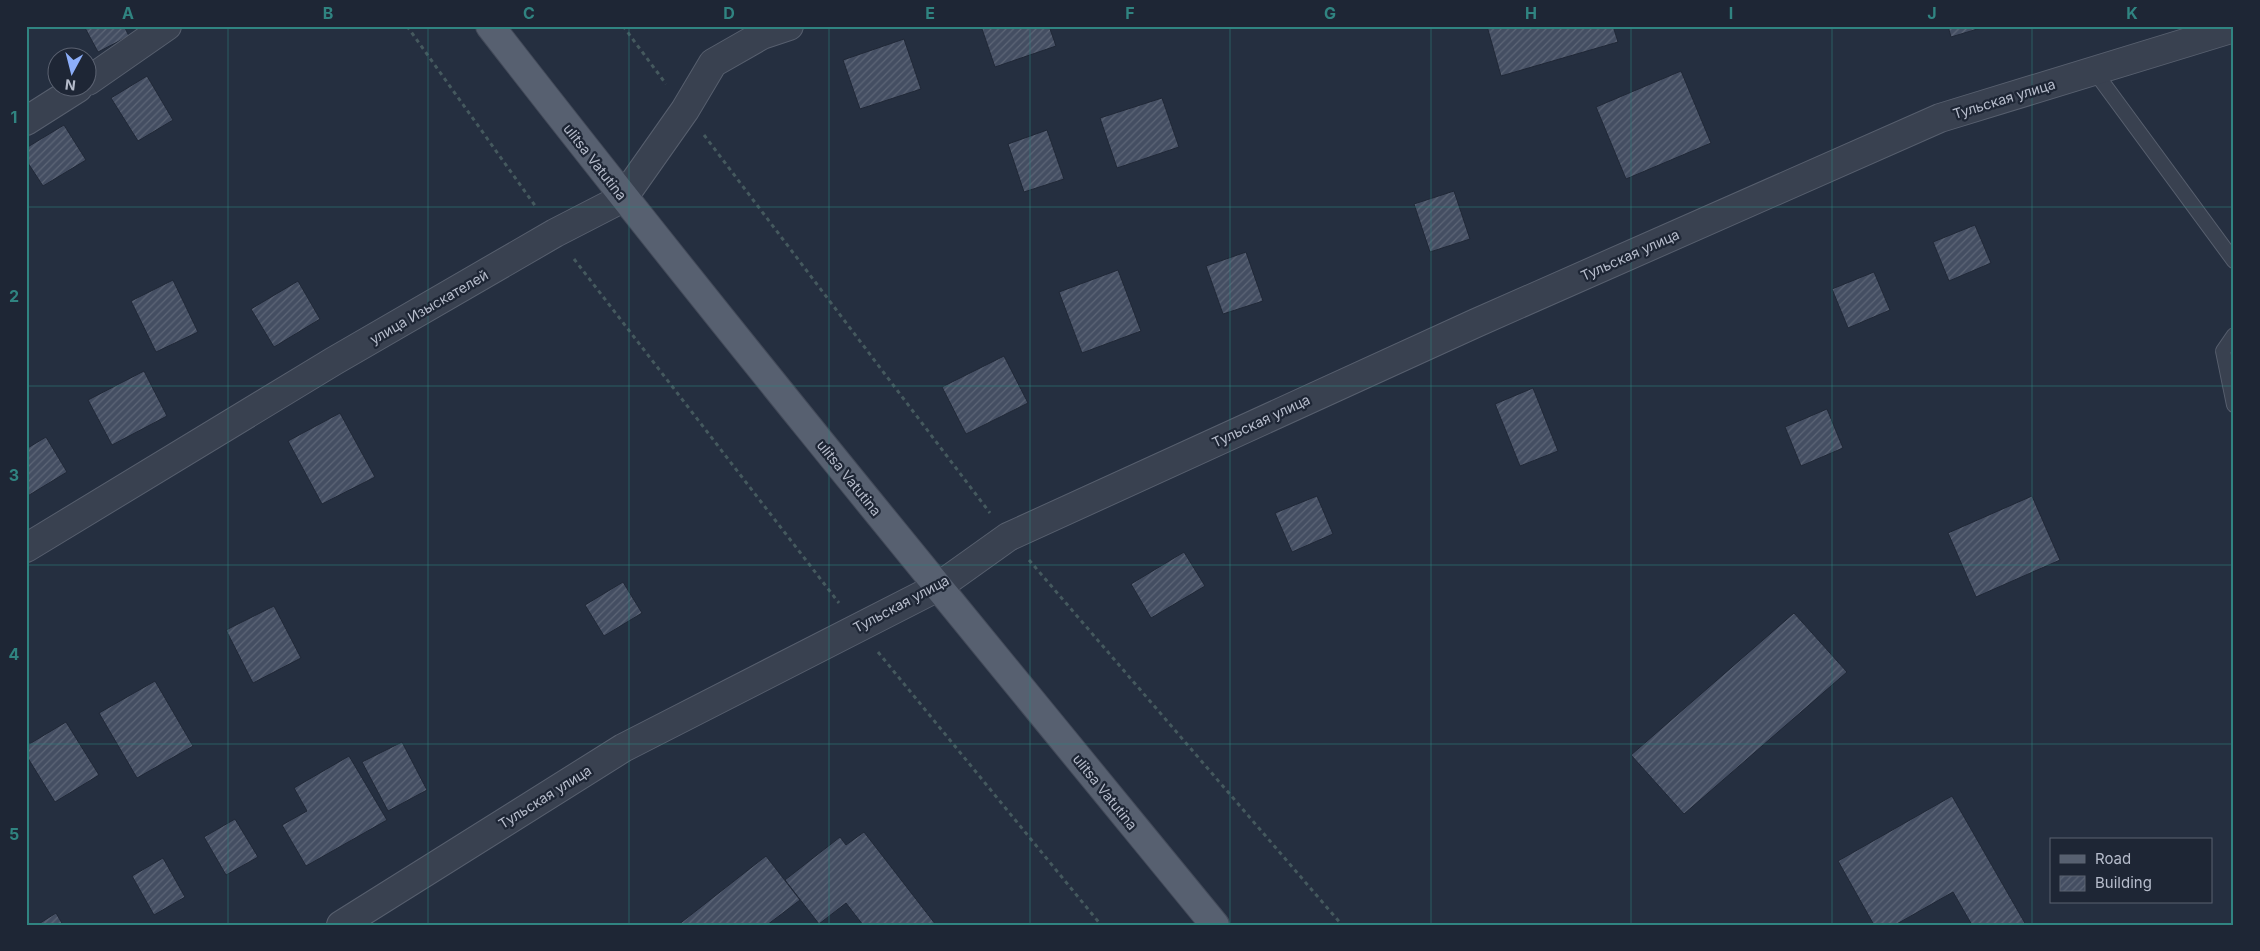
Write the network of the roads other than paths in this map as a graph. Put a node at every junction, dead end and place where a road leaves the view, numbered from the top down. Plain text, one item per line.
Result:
1 (167, 26) edge
2 (490, 26) edge
3 (788, 26) edge
4 (2234, 28) edge
5 (2095, 72) junction
6 (98, 74) edge
7 (62, 98) edge
8 (26, 121) edge
9 (623, 198) junction
10 (2234, 261) edge
11 (2234, 335) edge
12 (2234, 405) edge
13 (26, 548) edge
14 (938, 587) junction
15 (341, 925) edge
16 (1215, 925) edge

1 - 6 street
2 - 9 main road, ulitsa Vatutina
3 - 9 street, улица Изыскателей
4 - 5 street, Тульская улица
5 - 10 lane
5 - 14 street, Тульская улица
7 - 8 street
9 - 13 street, улица Изыскателей
9 - 14 main road, ulitsa Vatutina
11 - 12 lane
14 - 15 street, Тульская улица
14 - 16 main road, ulitsa Vatutina

